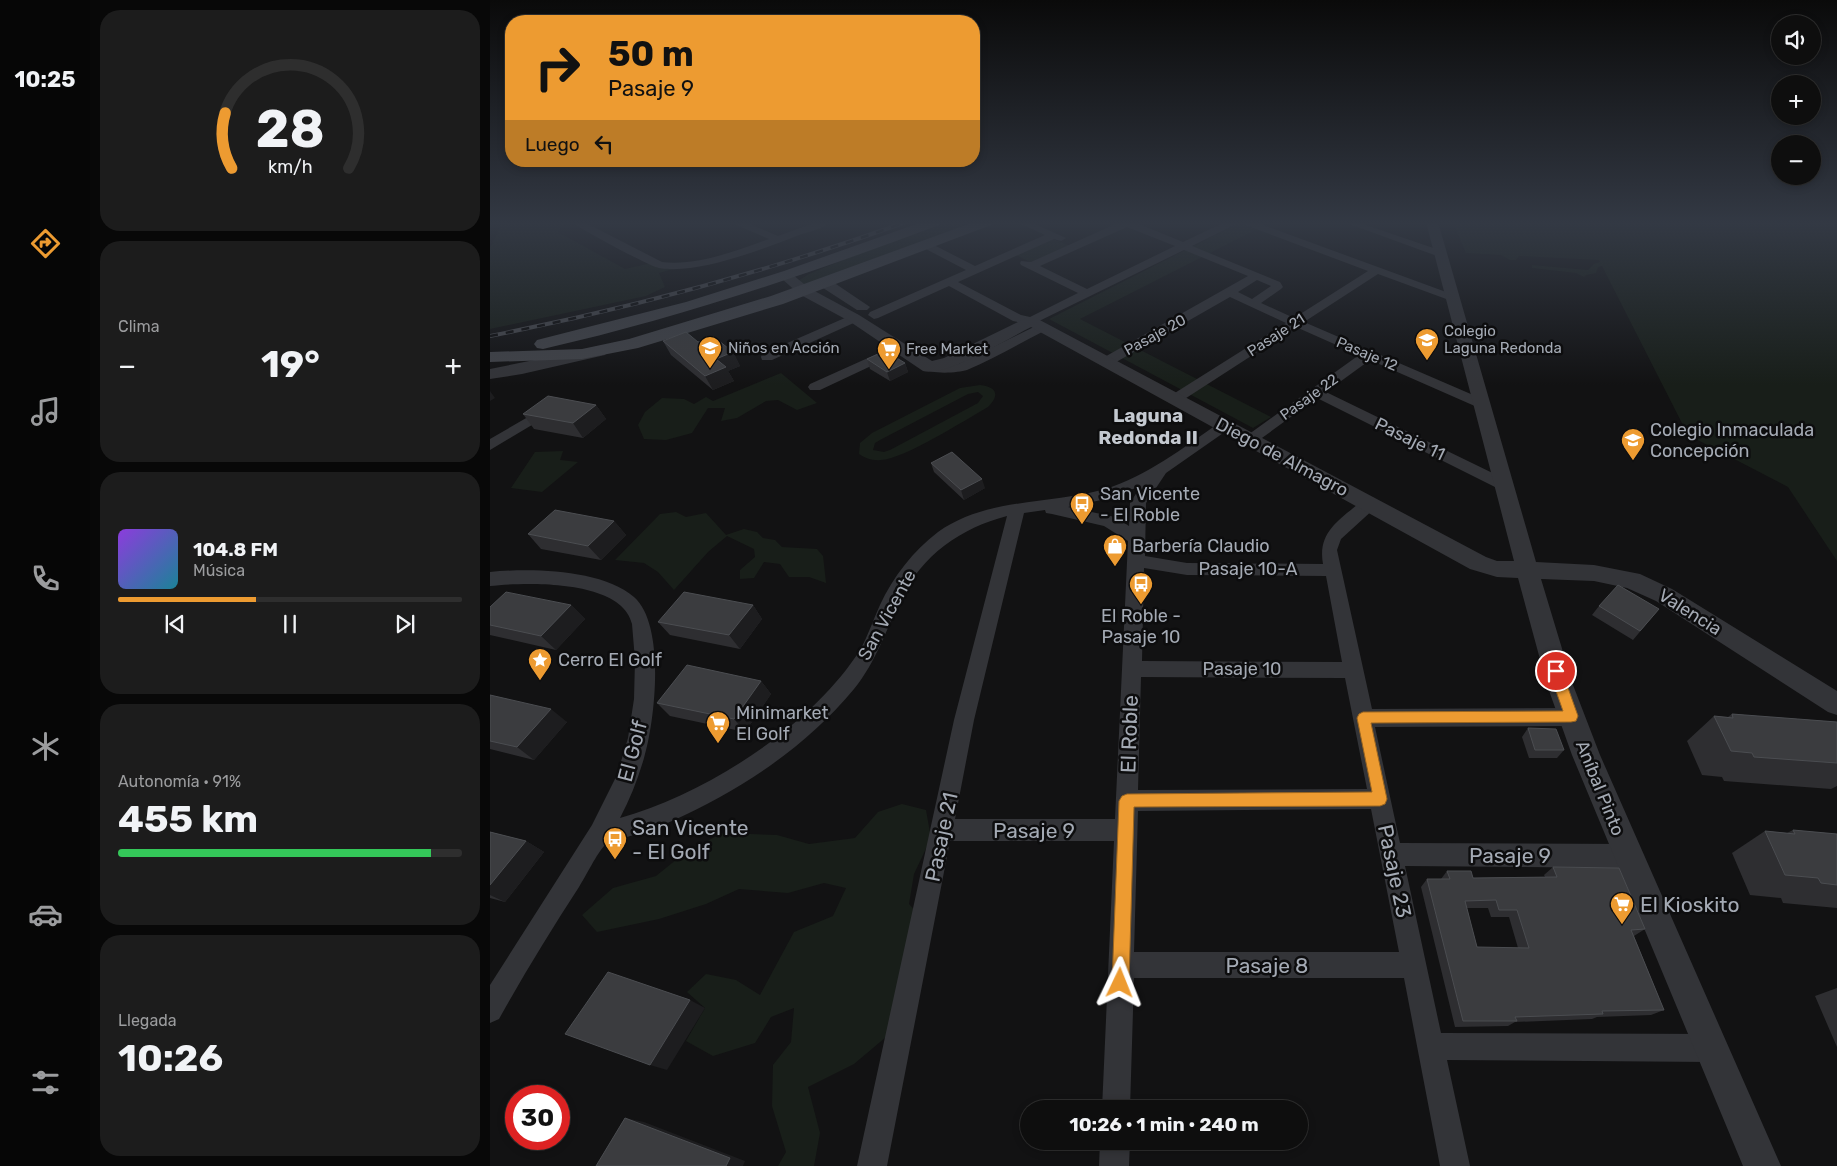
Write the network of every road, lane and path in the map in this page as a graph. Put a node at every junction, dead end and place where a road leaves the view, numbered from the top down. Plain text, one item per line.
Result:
1 (783, 276) edge
2 (791, 276) edge
3 (843, 276) edge
4 (959, 276) edge
5 (1053, 276) edge
6 (1121, 276) edge
7 (1256, 276) edge
8 (1257, 276) edge
9 (1366, 276) edge
10 (1394, 276) edge
11 (1447, 276) edge
12 (788, 278) junction
13 (949, 281) junction
14 (825, 283) junction
15 (804, 291) junction
16 (1230, 292) junction
17 (1088, 293) junction
18 (1453, 298) junction
19 (1252, 304) junction
20 (874, 314) junction
21 (854, 318) junction
22 (1295, 322) junction
23 (701, 323) junction
24 (1036, 324) junction
25 (670, 332) junction
26 (899, 348) junction
27 (606, 350) junction
28 (1368, 354) junction
29 (537, 355) junction
30 (767, 357) dead end
31 (950, 362) junction
32 (1106, 362) junction
33 (490, 365) edge
34 (929, 367) junction
35 (815, 387) dead end
36 (1316, 392) junction
37 (1175, 399) junction
38 (556, 404) edge
39 (1482, 404) junction
40 (1224, 426) junction
41 (1250, 440) junction
42 (490, 445) edge
43 (1162, 469) junction
44 (1504, 485) junction
45 (1369, 504) junction
46 (1037, 507) junction
47 (1017, 510) junction
48 (1135, 549) junction
49 (1333, 570) junction
50 (1527, 570) junction
51 (490, 579) edge
52 (1131, 669) junction
53 (1353, 670) junction
54 (1837, 704) edge
55 (1571, 716) junction
56 (1363, 718) junction
57 (1380, 799) junction
58 (1127, 801) junction
59 (943, 830) junction
60 (1126, 830) junction
61 (598, 835) junction
62 (1391, 854) junction
63 (1628, 856) junction
64 (1121, 965) junction
65 (1414, 965) junction
66 (490, 1010) edge
67 (1430, 1046) junction
68 (1711, 1048) junction
69 (1116, 1100) edge
70 (1115, 1150) edge
71 (872, 1166) edge
72 (1114, 1166) edge
73 (1455, 1166) edge
74 (1762, 1166) edge

1 - 33 main road
2 - 12 main road
3 - 14 main road
4 - 13 street
5 - 17 street
6 - 17 street
7 - 16 street
8 - 19 street
9 - 22 street, Pasaje 21
10 - 18 street
11 - 18 street, Aníbal Pinto
12 - 15 street
12 - 23 main road
13 - 20 street
13 - 24 street
14 - 15 main road
14 - 20 street
15 - 21 street
15 - 23 main road
16 - 19 street, Pasaje 12
16 - 32 street, Pasaje 20
17 - 24 street
18 - 39 street, Aníbal Pinto
19 - 22 street, Pasaje 12
20 - 31 street
21 - 26 street
21 - 30 street
22 - 28 street, Pasaje 12
22 - 37 street, Pasaje 21
23 - 25 main road
24 - 31 street
24 - 32 street, Diego de Almagro
24 - 34 street
25 - 27 main road
25 - 29 main road
26 - 34 street
26 - 35 street
27 - 29 main road
27 - 33 street
28 - 36 street, Pasaje 22
28 - 39 street, Pasaje 12
29 - 33 main road
31 - 34 street
32 - 37 street, Diego de Almagro
36 - 41 street, Pasaje 22
36 - 44 street, Pasaje 11
37 - 40 street, Diego de Almagro
38 - 42 street
39 - 44 street, Aníbal Pinto
40 - 41 street, Diego de Almagro
40 - 43 street, San Vicente
41 - 45 street, Diego de Almagro
43 - 46 street, San Vicente
43 - 48 street, El Roble
44 - 50 street, Aníbal Pinto
45 - 49 street, Pasaje 23
45 - 50 street, Diego de Almagro
46 - 47 street, San Vicente
46 - 48 street
47 - 59 street, Pasaje 21
47 - 61 street, San Vicente
48 - 49 street, Pasaje 10-A
48 - 52 street, El Roble
49 - 53 street, Pasaje 23
50 - 54 street, Valencia
50 - 55 street, Aníbal Pinto
51 - 61 street, El Golf
52 - 53 street, Pasaje 10
52 - 58 street, El Roble
53 - 56 street, Pasaje 23
55 - 56 street
55 - 63 street, Aníbal Pinto
56 - 57 street, Pasaje 23
57 - 58 street
57 - 62 street, Pasaje 23
58 - 60 street, El Roble
59 - 60 street, Pasaje 9
59 - 71 street, Pasaje 21
60 - 64 street, El Roble
61 - 66 street, El Golf
62 - 63 street, Pasaje 9
62 - 65 street, Pasaje 23
63 - 68 street, Aníbal Pinto
64 - 65 street, Pasaje 8
64 - 69 street, El Roble
65 - 67 street, Pasaje 23
67 - 68 street
67 - 73 street, Pasaje 23
68 - 74 street, Aníbal Pinto
70 - 72 street

